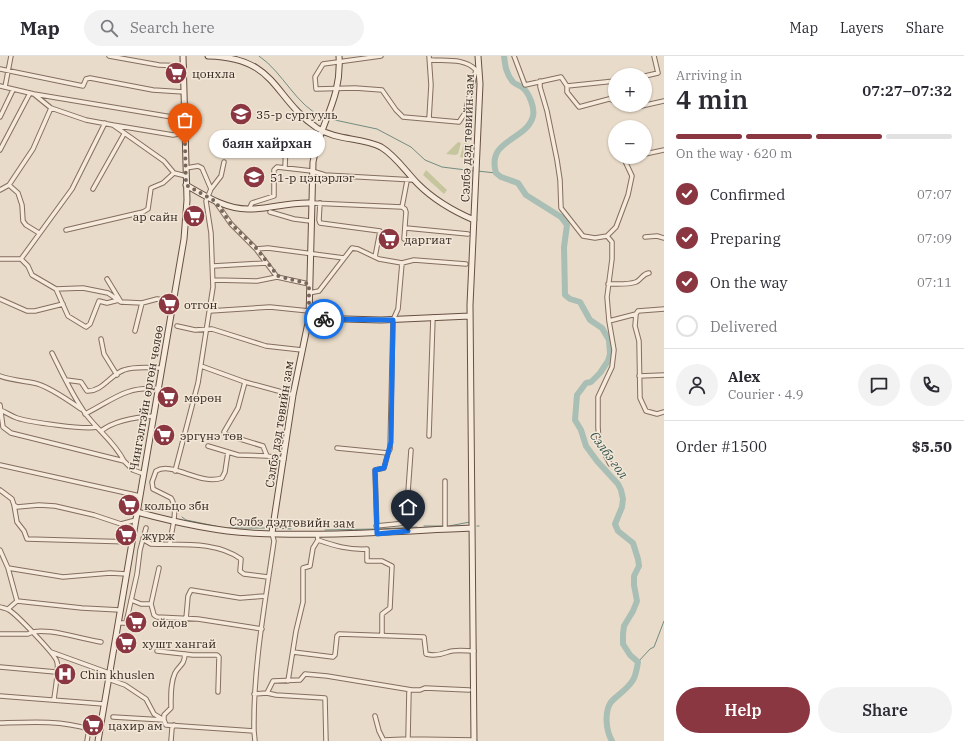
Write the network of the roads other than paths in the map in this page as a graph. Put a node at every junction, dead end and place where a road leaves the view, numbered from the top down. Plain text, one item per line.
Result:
1 (11, 56) edge
2 (109, 56) edge
3 (183, 56) edge
4 (208, 56) edge
5 (381, 56) edge
6 (478, 56) edge
7 (514, 56) edge
8 (654, 56) edge
9 (430, 58) edge
10 (339, 59) edge
11 (184, 66) junction
12 (0, 69) edge
13 (8, 71) junction
14 (652, 74) edge
15 (540, 81) junction
16 (608, 82) edge
17 (0, 86) edge
18 (567, 86) junction
19 (5, 87) junction
20 (338, 88) junction
21 (13, 90) junction
22 (184, 92) junction
23 (32, 94) junction
24 (608, 99) edge
25 (664, 101) edge
26 (652, 104) edge
27 (51, 108) junction
28 (0, 116) edge
29 (184, 119) junction
30 (429, 119) junction
31 (105, 123) junction
32 (113, 126) junction
33 (323, 129) junction
34 (184, 133) junction
35 (124, 134) junction
36 (316, 145) junction
37 (0, 150) edge
38 (664, 150) edge
39 (652, 153) edge
40 (224, 162) dead end
41 (626, 164) edge
42 (285, 167) junction
43 (186, 168) junction
44 (312, 171) junction
45 (174, 173) junction
46 (186, 176) junction
47 (414, 180) junction
48 (407, 181) junction
49 (9, 185) junction
50 (186, 185) junction
51 (93, 189) dead end
52 (211, 189) junction
53 (0, 190) edge
54 (207, 197) junction
55 (215, 201) junction
56 (311, 202) junction
57 (320, 203) junction
58 (402, 207) junction
59 (249, 209) junction
60 (270, 212) dead end
61 (474, 220) junction
62 (310, 221) junction
63 (406, 228) junction
64 (66, 230) dead end
65 (39, 233) junction
66 (468, 234) dead end
67 (607, 236) junction
68 (645, 237) dead end
69 (664, 238) edge
70 (404, 239) dead end
71 (256, 248) junction
72 (311, 254) junction
73 (375, 257) junction
74 (344, 258) junction
75 (0, 259) edge
76 (21, 259) junction
77 (266, 263) junction
78 (402, 263) junction
79 (466, 264) dead end
80 (213, 266) junction
81 (649, 273) dead end
82 (278, 276) junction
83 (107, 279) dead end
84 (214, 280) junction
85 (309, 284) junction
86 (608, 284) junction
87 (56, 289) junction
88 (309, 293) junction
89 (0, 299) edge
90 (120, 301) junction
91 (173, 301) junction
92 (142, 303) junction
93 (63, 304) junction
94 (664, 309) edge
95 (210, 311) junction
96 (309, 311) junction
97 (636, 314) junction
98 (470, 316) junction
99 (433, 317) junction
100 (309, 318) junction
101 (393, 320) junction
102 (609, 321) junction
103 (177, 326) dead end
104 (207, 328) junction
105 (135, 331) dead end
106 (101, 339) dead end
107 (302, 350) junction
108 (52, 353) dead end
109 (201, 366) junction
110 (162, 368) junction
111 (117, 375) junction
112 (664, 375) edge
113 (0, 376) edge
114 (639, 376) junction
115 (66, 380) junction
116 (245, 382) junction
117 (158, 389) junction
118 (293, 395) junction
119 (0, 405) edge
120 (0, 410) edge
121 (664, 412) edge
122 (84, 413) junction
123 (154, 416) junction
124 (97, 427) junction
125 (101, 431) junction
126 (429, 436) dead end
127 (208, 446) dead end
128 (337, 448) dead end
129 (411, 450) dead end
130 (228, 452) junction
131 (388, 453) junction
132 (267, 456) junction
133 (284, 459) junction
134 (124, 460) junction
135 (610, 464) dead end
136 (0, 465) edge
137 (175, 471) junction
138 (144, 474) junction
139 (445, 481) dead end
140 (0, 490) edge
141 (140, 496) junction
142 (14, 505) junction
143 (138, 512) junction
144 (136, 520) junction
145 (174, 521) junction
146 (376, 526) junction
147 (146, 528) dead end
148 (472, 528) junction
149 (445, 529) junction
150 (272, 533) junction
151 (317, 534) junction
152 (377, 534) junction
153 (144, 540) junction
154 (318, 540) junction
155 (132, 542) junction
156 (170, 544) junction
157 (0, 550) edge
158 (8, 568) junction
159 (159, 568) dead end
160 (126, 574) junction
161 (268, 577) junction
162 (264, 596) junction
163 (131, 600) junction
164 (17, 601) junction
165 (151, 604) junction
166 (0, 607) edge
167 (8, 609) junction
168 (120, 610) junction
169 (186, 618) junction
170 (119, 623) junction
171 (262, 628) junction
172 (31, 632) junction
173 (0, 634) edge
174 (382, 635) junction
175 (101, 642) dead end
176 (474, 650) junction
177 (157, 651) dead end
178 (51, 652) junction
179 (293, 652) junction
180 (185, 654) junction
181 (0, 668) edge
182 (56, 672) junction
183 (109, 676) junction
184 (288, 681) junction
185 (409, 690) junction
186 (469, 690) dead end
187 (218, 692) dead end
188 (267, 693) junction
189 (254, 694) junction
190 (0, 696) edge
191 (54, 699) junction
192 (104, 704) junction
193 (375, 716) dead end
194 (112, 717) dead end
195 (164, 720) junction
196 (0, 723) edge
197 (174, 725) junction
198 (89, 729) junction
199 (100, 729) junction
200 (254, 731) junction
201 (408, 739) junction
202 (87, 741) edge
203 (98, 741) edge
204 (172, 741) edge
205 (255, 741) edge
206 (326, 741) edge
207 (384, 741) edge
208 (474, 741) edge

1 - 13 street
2 - 11 street
3 - 11 street, Чингэлтэйн өргөн чөлөө
4 - 33 street, Сэлбэ дэд төвийн зам
5 - 10 street
6 - 61 street, Сэлбэ дэд төвийн зам
7 - 15 street
8 - 14 street
9 - 30 street
9 - 30 street
10 - 20 street
10 - 20 street
11 - 22 street, Чингэлтэйн өргөн чөлөө
12 - 13 street
13 - 19 street
13 - 22 street
15 - 18 street
15 - 67 street
16 - 18 street
17 - 19 street
18 - 24 street
19 - 21 street
20 - 30 street
20 - 33 street
21 - 23 street
21 - 28 street
22 - 29 street, Чингэлтэйн өргөн чөлөө
23 - 27 street
23 - 29 street
23 - 37 street
25 - 26 street
27 - 31 street
27 - 49 street
29 - 34 street, Чингэлтэйн өргөн чөлөө
31 - 32 street
31 - 65 street
32 - 34 street
32 - 35 street
33 - 36 street, Сэлбэ дэд төвийн зам
33 - 47 street, Сэлбэ дэд төвийн зам
34 - 43 street, Чингэлтэйн өргөн чөлөө
35 - 45 street
35 - 51 street
36 - 42 street
36 - 44 street, Сэлбэ дэд төвийн зам
38 - 39 street
40 - 52 street
41 - 67 street
42 - 44 street
42 - 59 street
43 - 46 street, Чингэлтэйн өргөн чөлөө
43 - 52 street
44 - 48 street
44 - 56 street, Сэлбэ дэд төвийн зам
45 - 46 street
45 - 64 street
46 - 50 street, Чингэлтэйн өргөн чөлөө
47 - 48 street
47 - 61 street, Сэлбэ дэд төвийн зам
48 - 58 street
49 - 53 street
49 - 65 street
50 - 54 street
50 - 91 street, Чингэлтэйн өргөн чөлөө
52 - 54 street
54 - 55 street
54 - 80 street
55 - 59 street
55 - 71 street
56 - 57 street
56 - 59 street
56 - 62 street, Сэлбэ дэд төвийн зам
57 - 58 street
57 - 73 street
58 - 63 street
60 - 62 street
61 - 98 street, Сэлбэ дэд төвийн зам
62 - 72 street, Сэлбэ дэд төвийн зам
63 - 66 street
63 - 70 street
65 - 76 street
67 - 86 street
68 - 69 street
71 - 72 street
71 - 77 street
72 - 74 street
72 - 85 street, Сэлбэ дэд төвийн зам
73 - 74 street
73 - 78 street
74 - 88 street
75 - 76 street
76 - 87 street
77 - 80 street
77 - 82 street
78 - 79 street
78 - 101 street
80 - 84 street
81 - 86 street
82 - 84 street
82 - 85 street
83 - 90 street
84 - 95 street
85 - 88 street, Сэлбэ дэд төвийн зам
86 - 102 street
87 - 90 street
87 - 93 street
88 - 96 street, Сэлбэ дэд төвийн зам
89 - 93 street
90 - 92 street
90 - 93 street
91 - 92 street
91 - 110 street, Чингэлтэйн өргөн чөлөө
92 - 105 street
94 - 97 street
95 - 96 street
95 - 104 street
96 - 100 street, Сэлбэ дэд төвийн зам
97 - 102 street
97 - 114 street
98 - 99 street
98 - 148 street, Сэлбэ дэд төвийн зам
99 - 101 street
99 - 126 street
100 - 101 street
100 - 107 street, Сэлбэ дэд төвийн зам
101 - 131 street
102 - 135 street
103 - 104 street
104 - 107 street
104 - 109 street
106 - 111 street
107 - 118 street, Сэлбэ дэд төвийн зам
108 - 115 street
109 - 116 street
109 - 137 street
110 - 111 street
110 - 117 street, Чингэлтэйн өргөн чөлөө
111 - 115 street
112 - 114 street
113 - 122 street
114 - 121 street
115 - 122 street
116 - 118 street
116 - 132 street
117 - 122 street
117 - 123 street, Чингэлтэйн өргөн чөлөө
118 - 133 street, Сэлбэ дэд төвийн зам
119 - 120 street
120 - 124 street
120 - 134 street
122 - 124 street
123 - 125 street
123 - 138 street, Чингэлтэйн өргөн чөлөө
124 - 125 street
125 - 134 street
127 - 130 street
128 - 131 street
129 - 146 street
130 - 132 street
130 - 137 street
131 - 146 street
132 - 133 street
133 - 150 street, Сэлбэ дэд төвийн зам
134 - 138 street
136 - 141 street
137 - 145 street
138 - 141 street, Чингэлтэйн өргөн чөлөө
139 - 149 street
140 - 142 street
141 - 143 street, Чингэлтэйн өргөн чөлөө
142 - 144 street
142 - 155 street
143 - 144 street, Чингэлтэйн өргөн чөлөө
143 - 145 street, Сэлбэ дэдтөвийн зам
144 - 155 street, Чингэлтэйн өргөн чөлөө
145 - 150 street, Сэлбэ дэдтөвийн зам
145 - 156 street
146 - 152 street
147 - 153 street
148 - 149 street, Сэлбэ дэдтөвийн зам
148 - 176 street, Сэлбэ дэд төвийн зам
149 - 152 street, Сэлбэ дэдтөвийн зам
150 - 151 street, Сэлбэ дэдтөвийн зам
150 - 161 street
151 - 152 street, Сэлбэ дэдтөвийн зам
151 - 154 street
153 - 156 street
153 - 163 street
154 - 174 street
154 - 179 street
155 - 160 street, Чингэлтэйн өргөн чөлөө
156 - 161 street
157 - 158 street
158 - 160 street
158 - 164 street
159 - 165 street
160 - 168 street, Чингэлтэйн өргөн чөлөө
161 - 162 street
162 - 169 street
162 - 171 street
163 - 165 street
163 - 170 street
164 - 167 street
164 - 168 street
165 - 169 street
166 - 167 street
167 - 172 street
168 - 170 street, Чингэлтэйн өргөн чөлөө
169 - 171 street
170 - 183 street, Чингэлтэйн өргөн чөлөө
171 - 189 street
172 - 173 street
172 - 175 street
172 - 178 street
174 - 176 street
174 - 179 street
176 - 208 street, Сэлбэ дэд төвийн зам
177 - 180 street
178 - 182 street
178 - 183 street
179 - 184 street
180 - 187 street
180 - 195 street
181 - 182 street
182 - 191 street
183 - 192 street, Чингэлтэйн өргөн чөлөө
183 - 195 street
184 - 185 street
184 - 188 street
185 - 186 street
185 - 201 street
188 - 189 street
188 - 206 street
189 - 200 street
190 - 191 street
191 - 192 street
192 - 199 street, Чингэлтэйн өргөн чөлөө
193 - 207 street
194 - 195 street
195 - 197 street
196 - 198 street
197 - 200 street
197 - 204 street
198 - 199 street
198 - 202 street
199 - 203 street, Чингэлтэйн өргөн чөлөө
200 - 205 street
201 - 207 street
201 - 208 street

